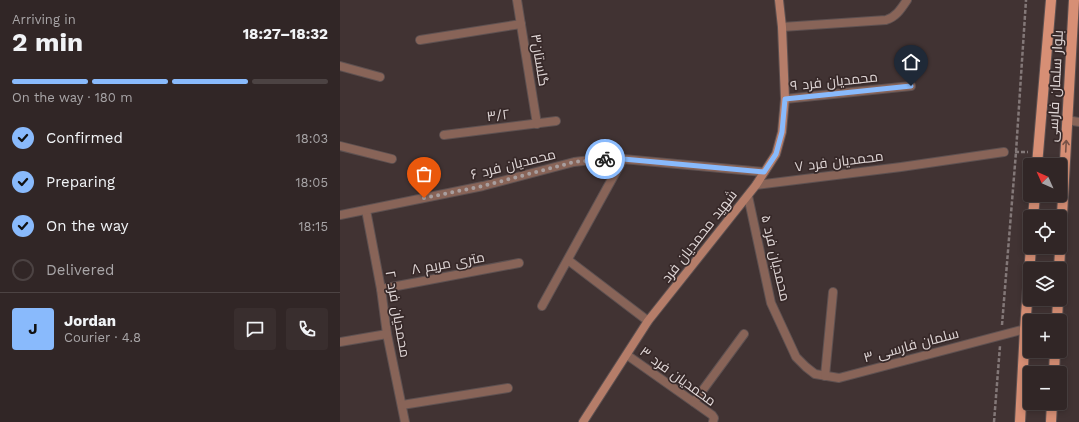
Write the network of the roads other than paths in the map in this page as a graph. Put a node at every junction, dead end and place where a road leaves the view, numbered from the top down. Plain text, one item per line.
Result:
1 (517, 0) edge
2 (780, 0) edge
3 (907, 0) edge
4 (1051, 0) edge
5 (1074, 0) edge
6 (521, 24) junction
7 (782, 26) junction
8 (420, 40) dead end
9 (340, 66) edge
10 (380, 77) dead end
11 (911, 86) dead end
12 (785, 99) junction
13 (1067, 120) junction
14 (556, 121) dead end
15 (1079, 122) edge
16 (537, 124) junction
17 (444, 135) dead end
18 (340, 146) edge
19 (1004, 152) road end
20 (1038, 158) edge
21 (392, 159) dead end
22 (623, 159) junction
23 (764, 172) junction
24 (756, 185) junction
25 (748, 196) junction
26 (366, 210) junction
27 (340, 215) edge
28 (1030, 254) edge
29 (568, 260) junction
30 (1059, 262) edge
31 (519, 263) dead end
32 (381, 289) junction
33 (833, 292) dead end
34 (542, 306) dead end
35 (1026, 314) edge
36 (648, 321) junction
37 (1023, 329) edge
38 (387, 334) junction
39 (744, 334) dead end
40 (340, 342) edge
41 (627, 354) junction
42 (1023, 358) edge
43 (806, 367) joint
44 (825, 376) junction
45 (508, 388) dead end
46 (694, 402) junction
47 (402, 405) junction
48 (1052, 410) edge
49 (714, 420) edge
50 (405, 422) edge
51 (583, 422) edge
52 (1020, 422) edge
53 (1051, 422) edge

1 - 6 street, گلستان۳
2 - 7 street, شهید محمدیان فرد
3 - 7 street
4 - 20 main road, بلوار سلمان فارسی
5 - 13 main road, بلوار سلمان فارسی
6 - 8 street
6 - 16 street, گلستان۳
7 - 12 street, شهید محمدیان فرد
9 - 10 street
11 - 12 street, ۹ محمدیان فرد
12 - 23 street, شهید محمدیان فرد
13 - 15 street
30 -> 13 main road, بلوار سلمان فارسی
14 - 16 street, ۳/۲
16 - 17 street, ۳/۲
18 - 21 street
19 - 24 street, ۷ محمدیان فرد
22 - 23 street, ۶ محمدیان فرد
22 - 26 street, ۶ محمدیان فرد
22 - 29 street
23 - 24 street, شهید محمدیان فرد
24 - 25 street, شهید محمدیان فرد
25 - 36 street, شهید محمدیان فرد
25 - 43 street, ۵ محمدیان فرد
26 - 27 street, ۶ محمدیان فرد
26 - 32 street, ۲ محمدیان فرد
28 - 35 main road
29 - 34 street
29 - 36 street
31 - 32 street, ۸ متری مریم
32 - 38 street, ۲ محمدیان فرد
33 - 44 street
36 - 41 street, شهید محمدیان فرد
37 - 44 street, ۳ سلمان فارسی
38 - 40 street
38 - 47 street, ۲ محمدیان فرد
39 - 46 street
41 - 46 street, ۳ محمدیان فرد
41 - 51 street, شهید محمدیان فرد
42 - 52 main road
43 - 44 street, ۳ سلمان فارسی
45 - 47 street
46 - 49 street, ۳ محمدیان فرد
47 - 50 street, ۲ محمدیان فرد
48 - 53 main road

